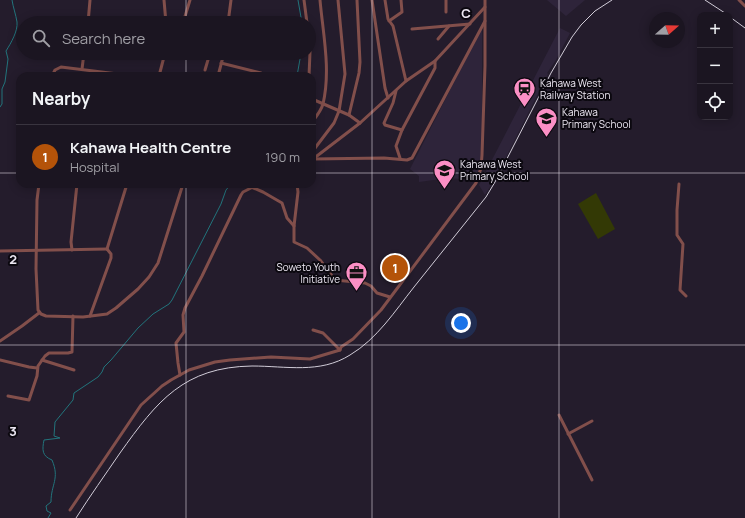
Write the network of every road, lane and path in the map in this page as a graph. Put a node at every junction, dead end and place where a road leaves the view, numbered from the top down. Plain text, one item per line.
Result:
1 (90, 0) edge
2 (164, 0) edge
3 (190, 0) edge
4 (231, 0) edge
5 (304, 0) edge
6 (320, 0) edge
7 (338, 0) edge
8 (357, 0) edge
9 (372, 0) edge
10 (385, 0) edge
11 (401, 0) edge
12 (446, 0) edge
13 (485, 0) edge
14 (739, 0) edge
15 (745, 6) edge
16 (485, 7) junction
17 (446, 12) dead end
18 (89, 16) edge
19 (165, 16) edge
20 (185, 16) edge
21 (229, 16) edge
22 (306, 16) edge
23 (389, 21) junction
24 (485, 21) junction
25 (470, 24) junction
26 (449, 26) junction
27 (412, 29) dead end
28 (438, 39) dead end
29 (83, 60) edge
30 (163, 60) edge
31 (208, 60) edge
32 (222, 60) edge
33 (310, 60) edge
34 (435, 61) junction
35 (221, 63) junction
36 (82, 69) junction
37 (205, 70) dead end
38 (54, 72) edge
39 (101, 72) edge
40 (161, 72) edge
41 (219, 72) edge
42 (257, 72) edge
43 (309, 72) edge
44 (406, 81) junction
45 (396, 91) junction
46 (388, 98) junction
47 (316, 101) edge
48 (323, 104) junction
49 (339, 111) junction
50 (348, 115) junction
51 (316, 116) edge
52 (360, 123) junction
53 (402, 130) junction
54 (316, 147) edge
55 (316, 156) edge
56 (400, 158) junction
57 (316, 159) edge
58 (678, 184) dead end
59 (38, 188) edge
60 (77, 188) edge
61 (126, 188) edge
62 (183, 188) edge
63 (251, 188) edge
64 (255, 188) edge
65 (298, 188) edge
66 (294, 226) junction
67 (107, 249) junction
68 (72, 250) junction
69 (1, 251) edge
70 (36, 251) junction
71 (686, 296) dead end
72 (390, 297) junction
73 (39, 312) junction
74 (73, 316) junction
75 (90, 316) junction
76 (312, 330) dead end
77 (0, 341) edge
78 (340, 350) junction
79 (0, 360) edge
80 (42, 360) junction
81 (37, 368) junction
82 (74, 370) dead end
83 (180, 375) junction
84 (8, 396) dead end
85 (558, 415) dead end
86 (592, 422) dead end
87 (568, 434) junction
88 (592, 480) dead end
89 (70, 510) dead end

1 - 18 street
2 - 19 street
3 - 20 street
4 - 21 street
5 - 22 street
6 - 48 street
7 - 49 street
8 - 50 street
9 - 46 street
10 - 23 street
11 - 23 street
12 - 17 street
13 - 16 street
14 - 15 street
16 - 24 street
16 - 25 street
23 - 44 street
24 - 56 street
24 - 72 street
25 - 26 street
25 - 34 street
26 - 27 street
26 - 28 street
29 - 36 street
30 - 40 street
31 - 37 street
32 - 35 street
33 - 43 street
34 - 44 street
34 - 53 street
35 - 41 street
35 - 42 street
36 - 38 street
36 - 39 street
44 - 45 street
45 - 46 street
45 - 53 street
46 - 52 street
47 - 48 street
48 - 49 street
48 - 51 street
49 - 50 street
49 - 54 street
50 - 52 street
52 - 55 street
53 - 56 street
56 - 57 street
58 - 71 street
59 - 70 street
60 - 68 street
61 - 67 street
62 - 75 street
63 - 83 street
64 - 66 street
65 - 66 street
66 - 72 street
67 - 68 street
67 - 75 street
68 - 70 street
69 - 70 street
70 - 73 street
72 - 78 street
73 - 74 street
73 - 77 street
74 - 75 street
74 - 80 street
76 - 78 street
78 - 83 street
79 - 81 street
80 - 81 street
80 - 82 street
81 - 84 street
83 - 89 street
85 - 87 street
86 - 87 street
87 - 88 street

